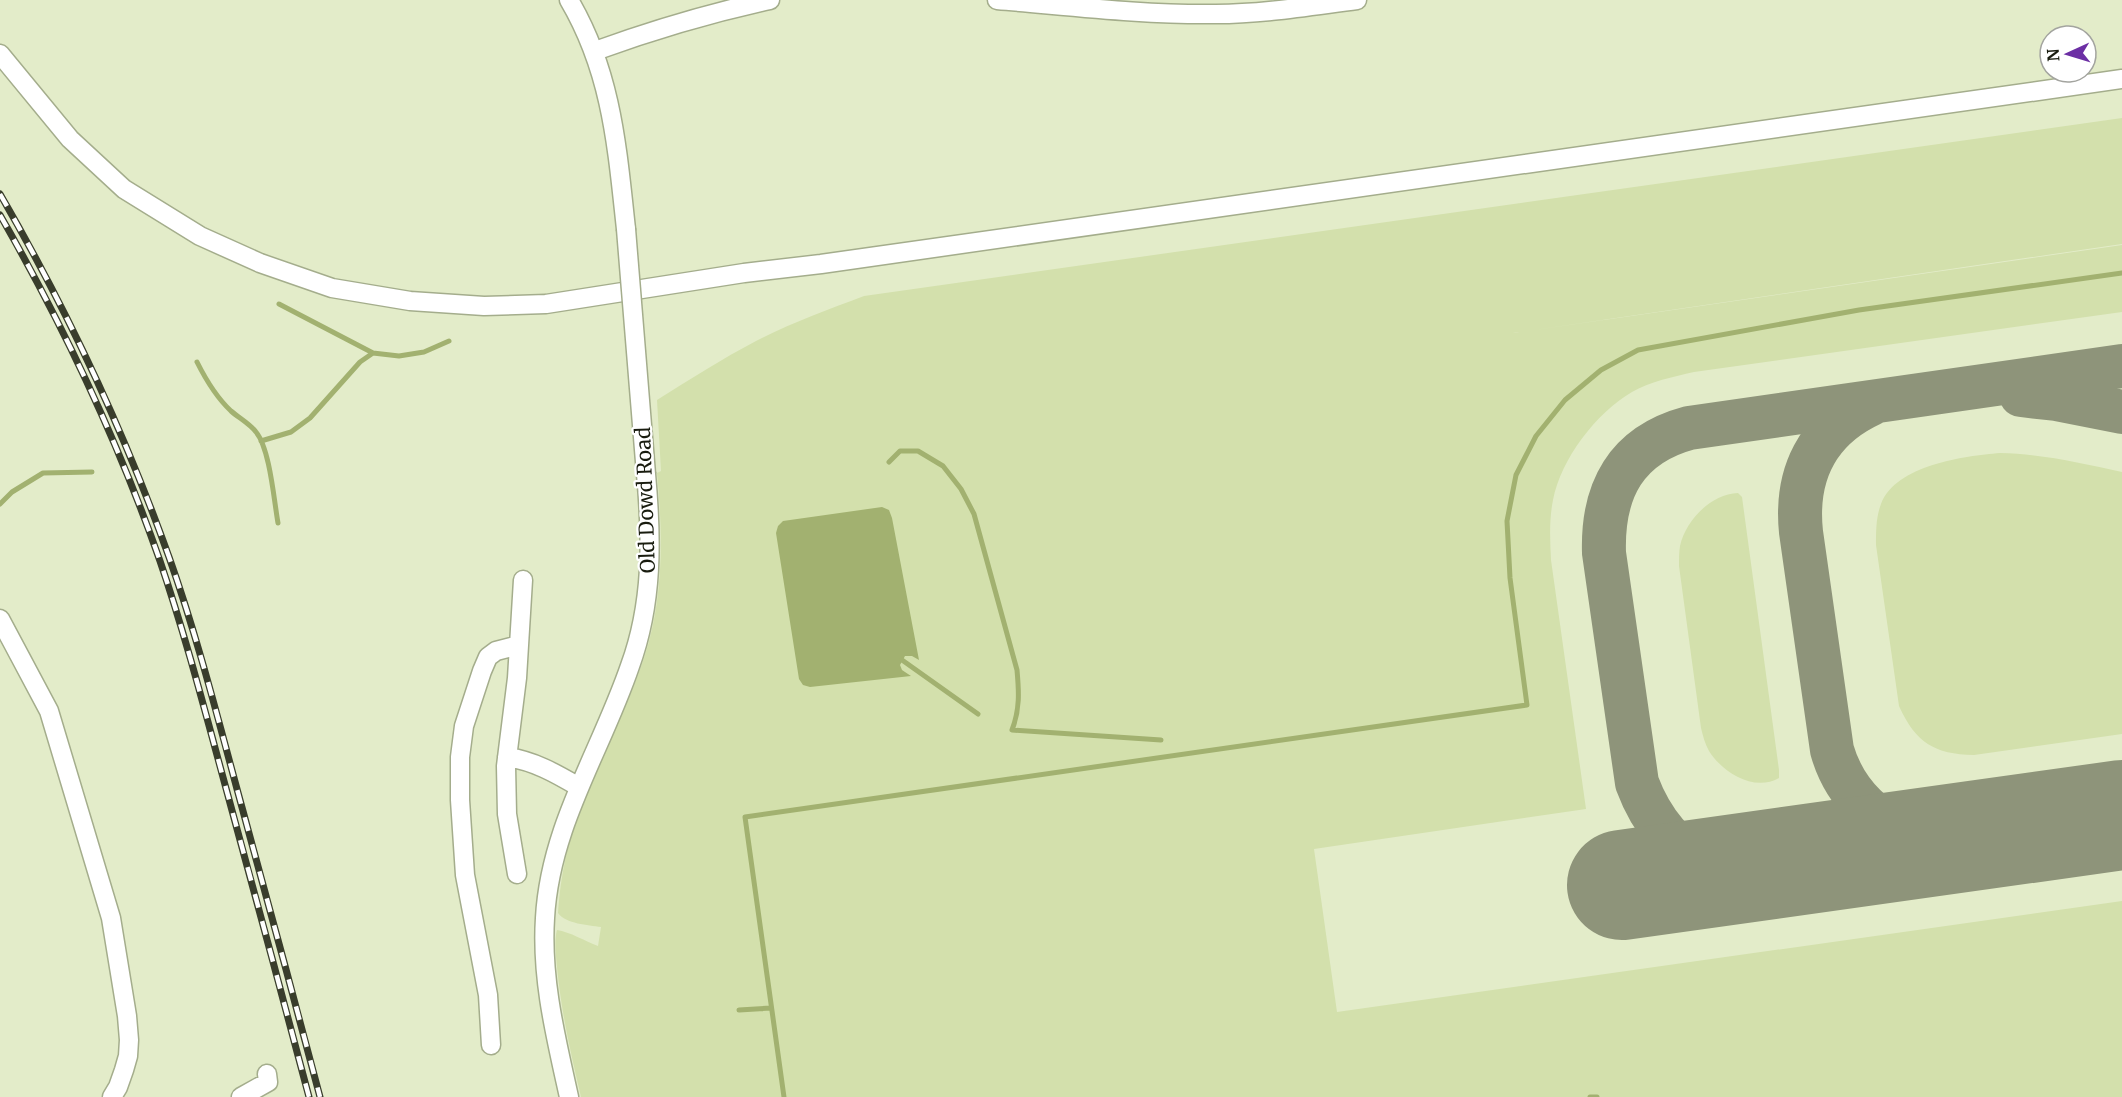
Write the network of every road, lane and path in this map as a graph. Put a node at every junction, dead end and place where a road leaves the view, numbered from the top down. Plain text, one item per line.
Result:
1 (570, 0) edge
2 (770, 0) edge
3 (997, 0) edge
4 (1357, 0) edge
5 (595, 51) junction
6 (0, 54) edge
7 (2122, 79) edge
8 (523, 580) dead end
9 (0, 619) edge
10 (519, 645) junction
11 (507, 757) junction
12 (579, 787) junction
13 (517, 874) dead end
14 (491, 1046) dead end
15 (267, 1074) dead end
16 (112, 1097) edge
17 (241, 1097) edge
18 (569, 1097) edge

1 - 5 street, Old Dowd Road
2 - 5 street
3 - 4 street
5 - 12 street, Old Dowd Road, bridge
6 - 7 street
8 - 10 street
9 - 16 street
10 - 11 street
10 - 14 street
11 - 12 street
11 - 13 street
12 - 18 street, Old Dowd Road
15 - 17 street

